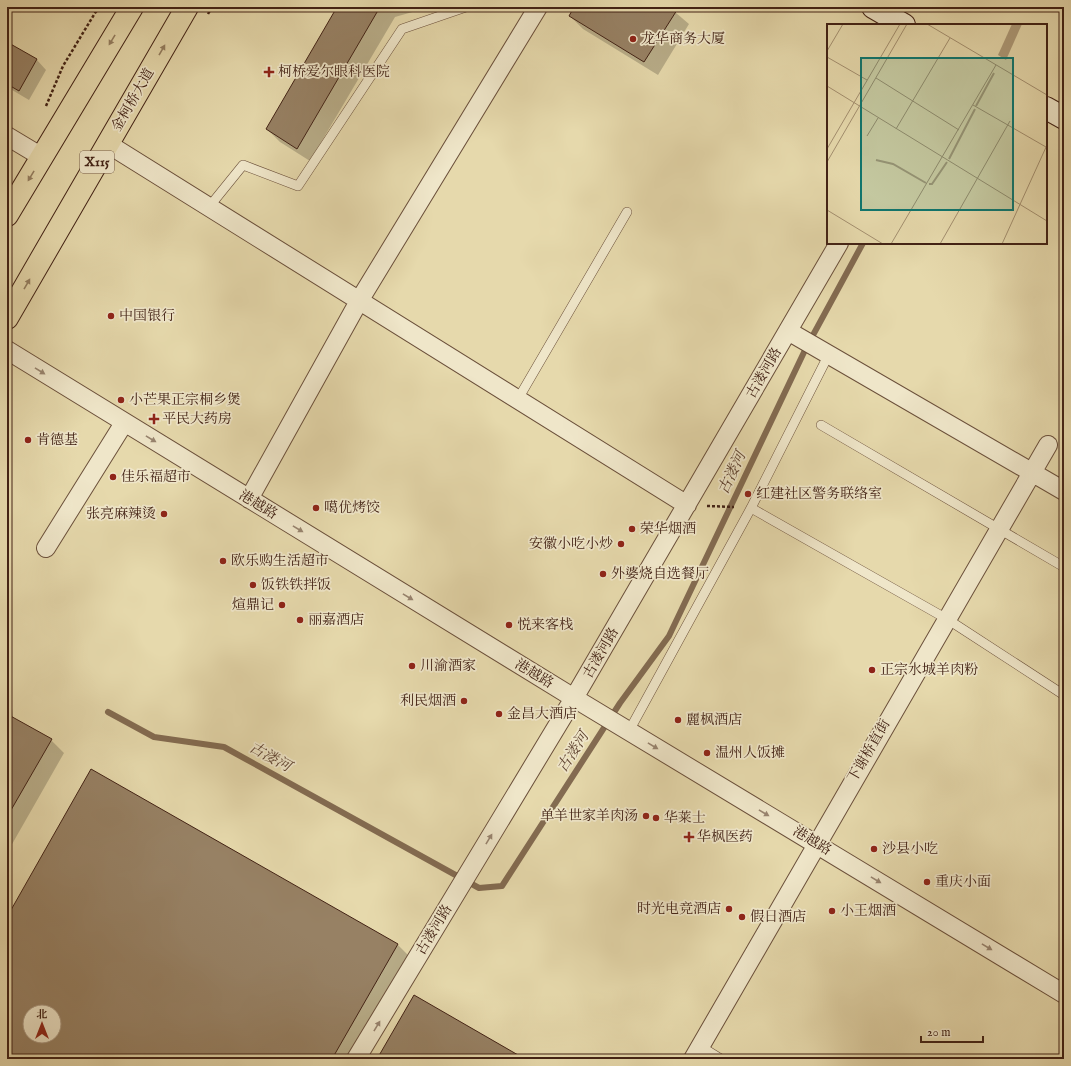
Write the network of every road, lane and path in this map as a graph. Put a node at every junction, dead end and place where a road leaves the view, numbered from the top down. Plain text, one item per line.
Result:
1 (100, 7) edge
2 (132, 7) edge
3 (187, 7) edge
4 (466, 7) edge
5 (538, 7) edge
6 (873, 7) edge
7 (902, 24) edge
8 (45, 107) dead end
9 (1047, 109) edge
10 (1064, 118) edge
11 (7, 136) edge
12 (108, 144) junction
13 (42, 156) junction
14 (208, 207) junction
15 (627, 212) dead end
16 (7, 215) edge
17 (839, 244) edge
18 (359, 301) junction
19 (7, 318) edge
20 (794, 334) junction
21 (7, 350) edge
22 (823, 351) junction
23 (518, 399) junction
24 (124, 423) junction
25 (821, 425) dead end
26 (1048, 445) dead end
27 (1031, 472) junction
28 (1064, 491) edge
29 (249, 499) junction
30 (687, 505) junction
31 (752, 508) junction
32 (999, 529) junction
33 (46, 548) dead end
34 (1064, 567) edge
35 (946, 619) junction
36 (1064, 695) edge
37 (574, 698) junction
38 (624, 728) junction
39 (816, 844) junction
40 (1064, 994) edge
41 (696, 1053) edge
42 (356, 1059) edge
43 (721, 1059) edge

1 - 8 path
2 -> 13 main road
12 -> 3 main road, 金柯桥大道 / X115
4 - 14 lane
5 - 18 street
6 - 7 street
9 - 10 street
11 - 13 street
12 - 14 street
19 -> 12 main road, 金柯桥大道 / X115
13 -> 16 main road
14 - 18 street
15 - 23 lane
17 - 20 street, 古溇河路
18 - 23 street
18 - 29 street
20 - 22 street
20 - 30 street, 古溇河路
21 -> 24 street, 港越路
22 - 27 street
22 - 31 lane
23 - 30 street
24 -> 29 street, 港越路
24 - 33 street
25 - 32 lane
26 - 27 street, 下谢桥直街
27 - 28 street
27 - 32 street, 下谢桥直街
29 -> 37 street, 港越路
30 - 31 path
30 - 37 street, 古溇河路
31 - 35 lane
31 - 38 lane
32 - 34 lane
32 - 35 street, 下谢桥直街
35 - 36 lane
35 - 39 street, 下谢桥直街
37 - 38 street, 港越路
42 -> 37 street, 古溇河路
38 -> 39 street, 港越路
39 -> 40 street, 港越路
39 - 41 street, 下谢桥直街
41 - 43 lane

